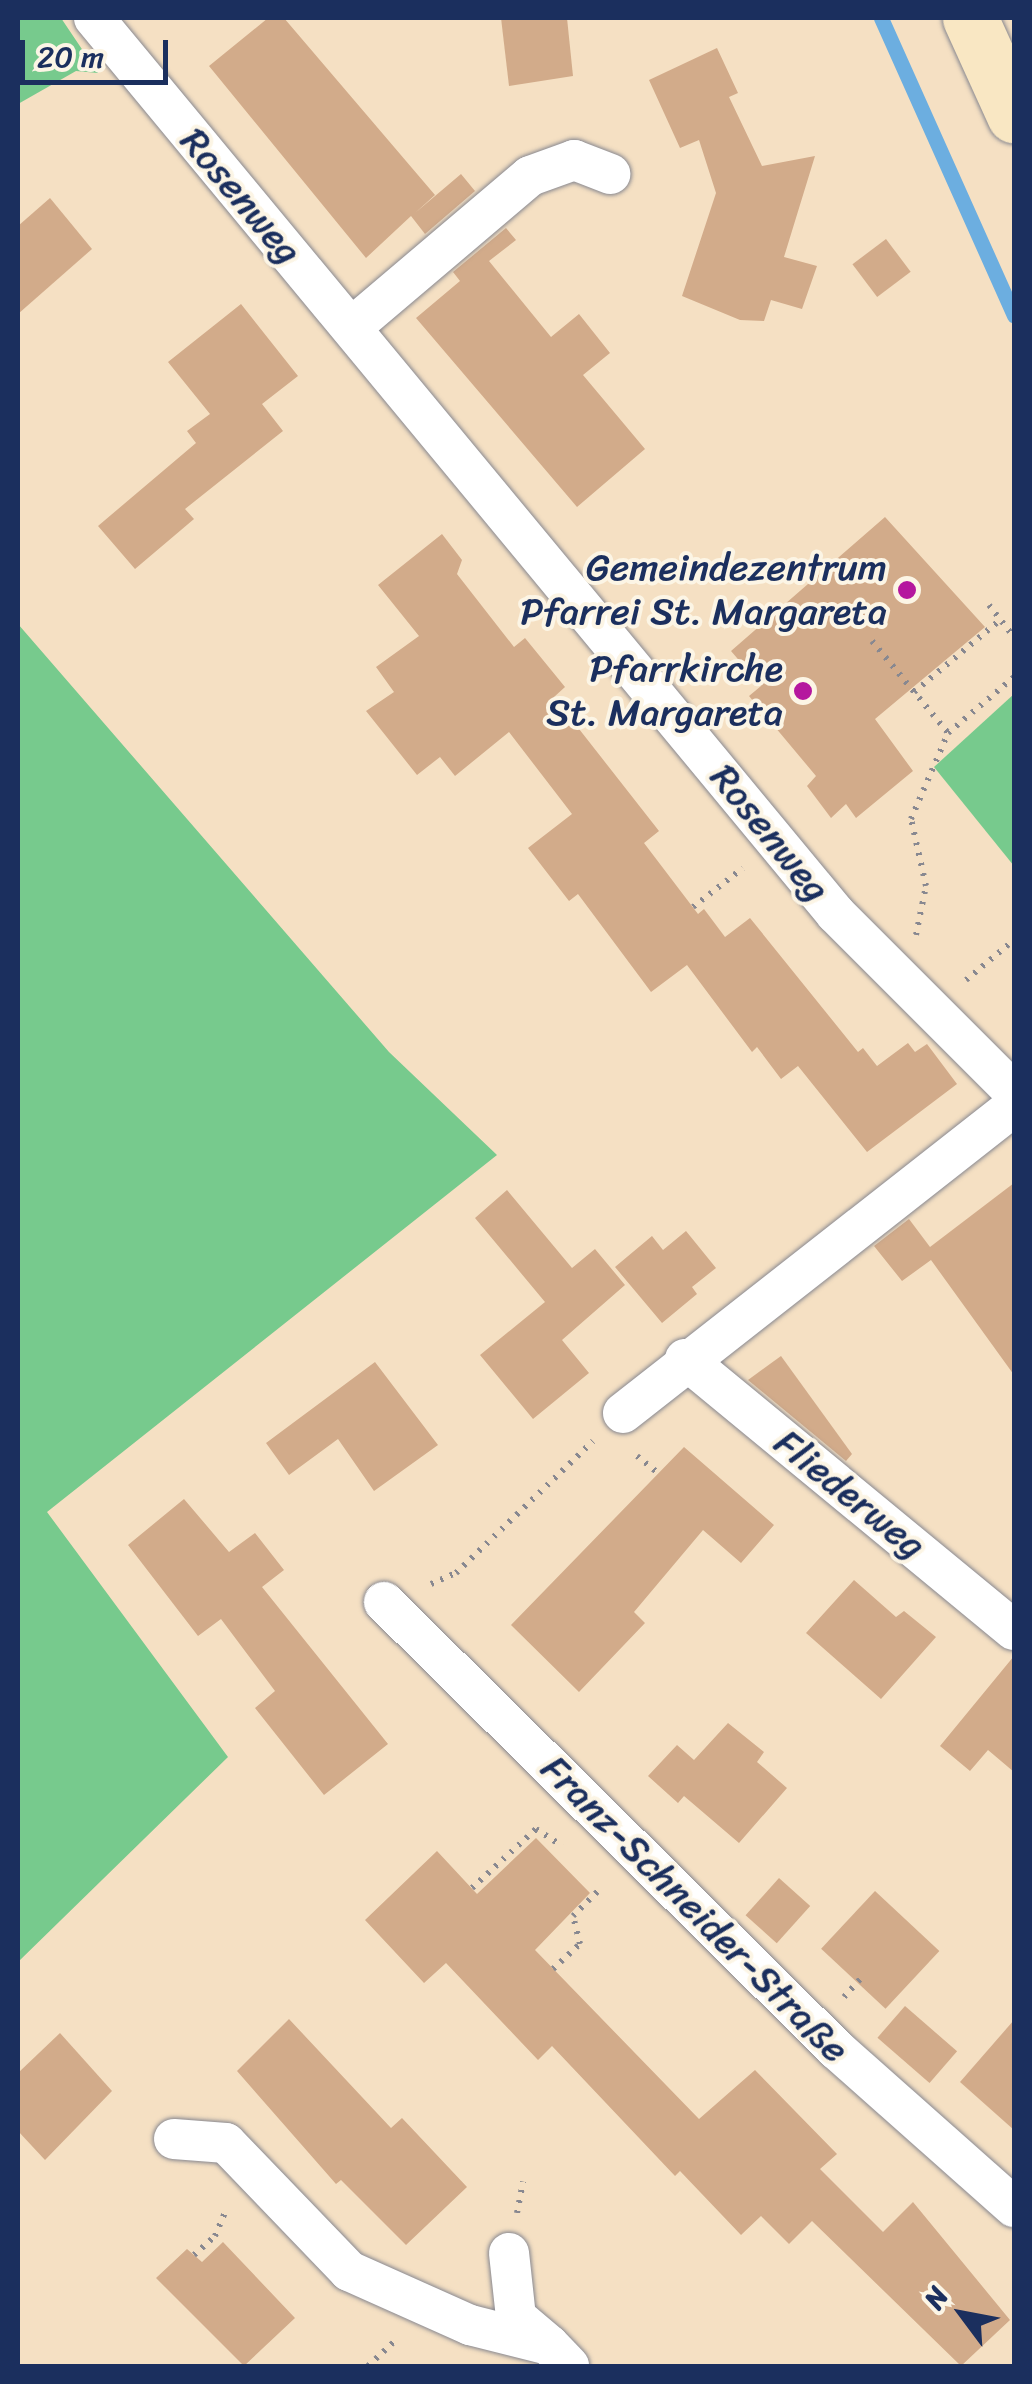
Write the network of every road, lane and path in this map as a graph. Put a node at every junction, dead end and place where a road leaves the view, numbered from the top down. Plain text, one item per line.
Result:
1 (94, 18) edge
2 (970, 18) edge
3 (1014, 115) edge
4 (610, 174) dead end
5 (352, 327) junction
6 (988, 605) dead end
7 (1000, 620) junction
8 (1014, 637) edge
9 (872, 642) dead end
10 (1014, 677) edge
11 (914, 692) junction
12 (948, 733) junction
13 (758, 856) dead end
14 (693, 907) dead end
15 (924, 915) dead end
16 (1014, 940) edge
17 (962, 983) dead end
18 (1014, 1092) edge
19 (1014, 1106) edge
20 (686, 1359) junction
21 (623, 1413) joint
22 (456, 1573) dead end
23 (384, 1602) dead end
24 (1014, 1630) edge
25 (562, 1846) dead end
26 (472, 1888) dead end
27 (600, 1890) dead end
28 (553, 1970) dead end
29 (174, 2139) dead end
30 (1014, 2207) edge
31 (224, 2215) dead end
32 (509, 2254) dead end
33 (194, 2255) dead end
34 (401, 2336) dead end
35 (559, 2356) edge
36 (368, 2366) edge

1 - 5 street, Rosenweg
2 - 3 main road
4 - 5 street
5 - 18 street, Rosenweg
6 - 7 path
7 - 8 path
7 - 11 path
9 - 11 path
10 - 12 path
11 - 12 path
12 - 15 path
13 - 14 path
16 - 17 path
19 - 20 street
20 - 21 street
20 - 24 street, Fliederweg
21 - 22 path
23 - 30 street, Franz-Schneider-Straße
25 - 26 path
27 - 28 path
29 - 35 street
31 - 33 path
32 - 35 street
34 - 36 path

